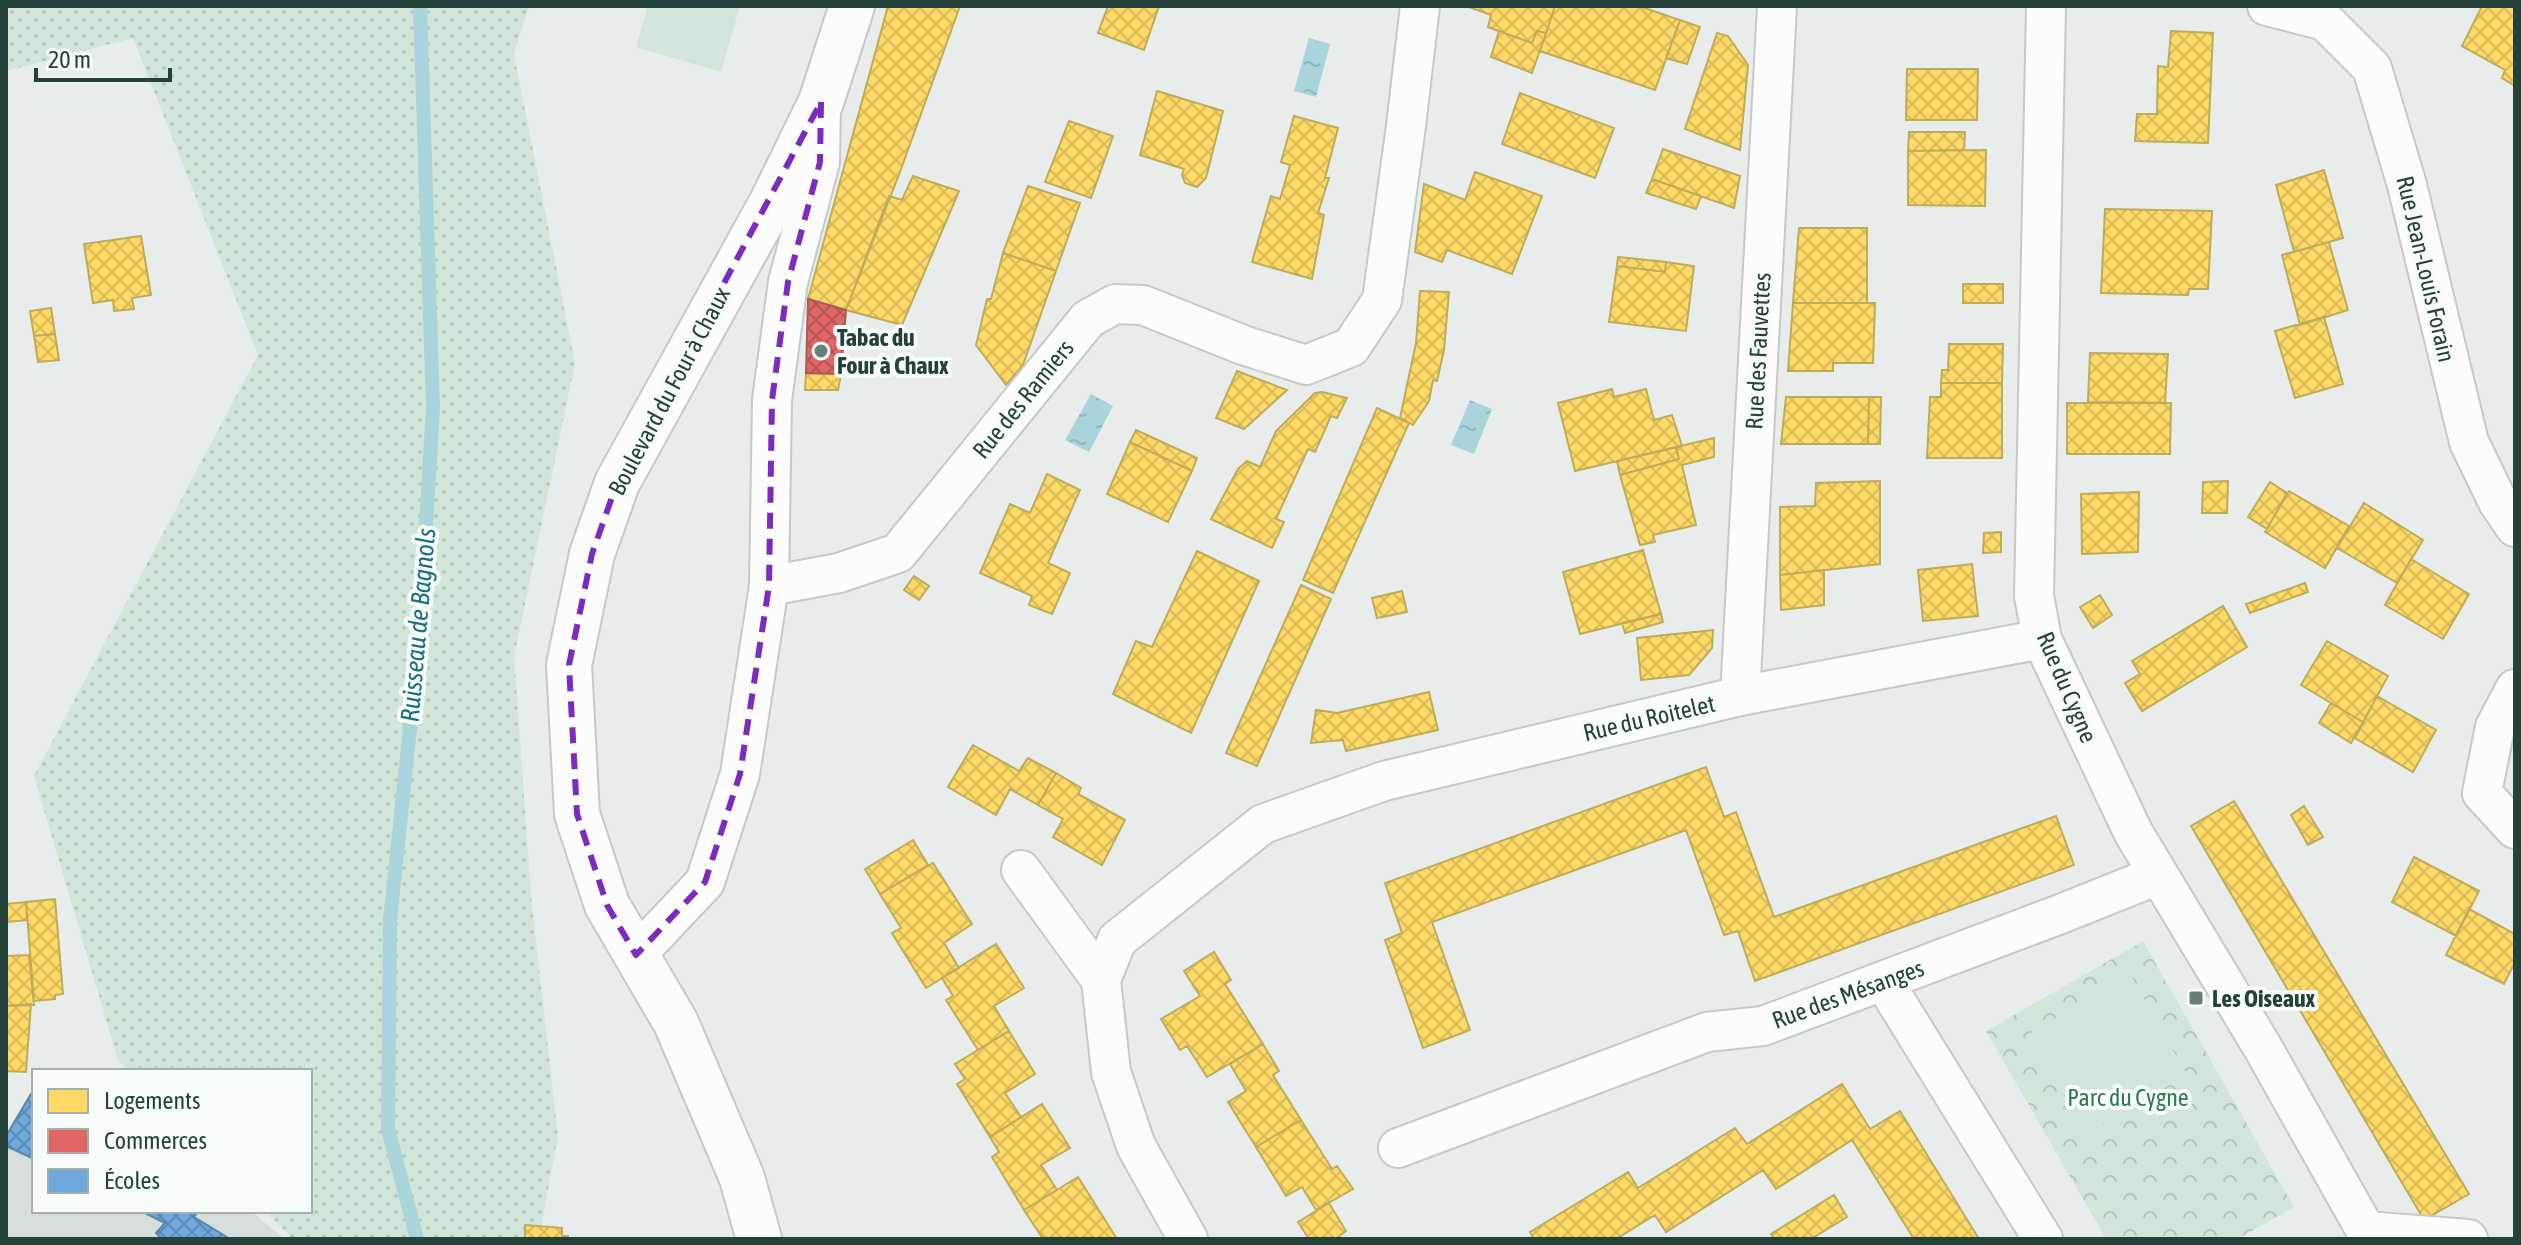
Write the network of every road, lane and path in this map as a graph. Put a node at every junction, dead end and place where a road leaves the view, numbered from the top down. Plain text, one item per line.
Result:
1 (852, 6) edge
2 (1420, 6) edge
3 (1777, 6) edge
4 (2046, 6) edge
5 (2267, 6) edge
6 (2330, 14) edge
7 (821, 102) junction
8 (2515, 527) edge
9 (769, 586) junction
10 (2042, 639) junction
11 (2515, 689) edge
12 (1740, 696) junction
13 (2515, 829) edge
14 (1021, 870) dead end
15 (2158, 875) junction
16 (636, 955) junction
17 (1101, 980) junction
18 (1884, 982) junction
19 (1398, 1148) dead end
20 (2358, 1235) edge
21 (759, 1239) edge
22 (1188, 1239) edge
23 (2043, 1239) edge
24 (2468, 1239) edge

1 - 7 street, Boulevard du Four à Chaux
2 - 9 street, Rue des Ramiers
3 - 12 street, Rue des Fauvettes
4 - 10 street, Rue du Cygne
5 - 6 street
6 - 8 street, Rue Jean-Louis Forain
7 - 9 street
7 - 16 street, Boulevard du Four à Chaux
9 - 16 street
10 - 12 street, Rue du Roitelet
10 - 15 street, Rue du Cygne
11 - 13 street
12 - 17 street, Rue du Roitelet
14 - 17 street
15 - 18 street, Rue des Mésanges
15 - 20 street, Rue du Cygne
16 - 21 street, Boulevard du Four à Chaux
17 - 22 street
18 - 19 street, Rue des Mésanges
18 - 23 street
20 - 24 street

